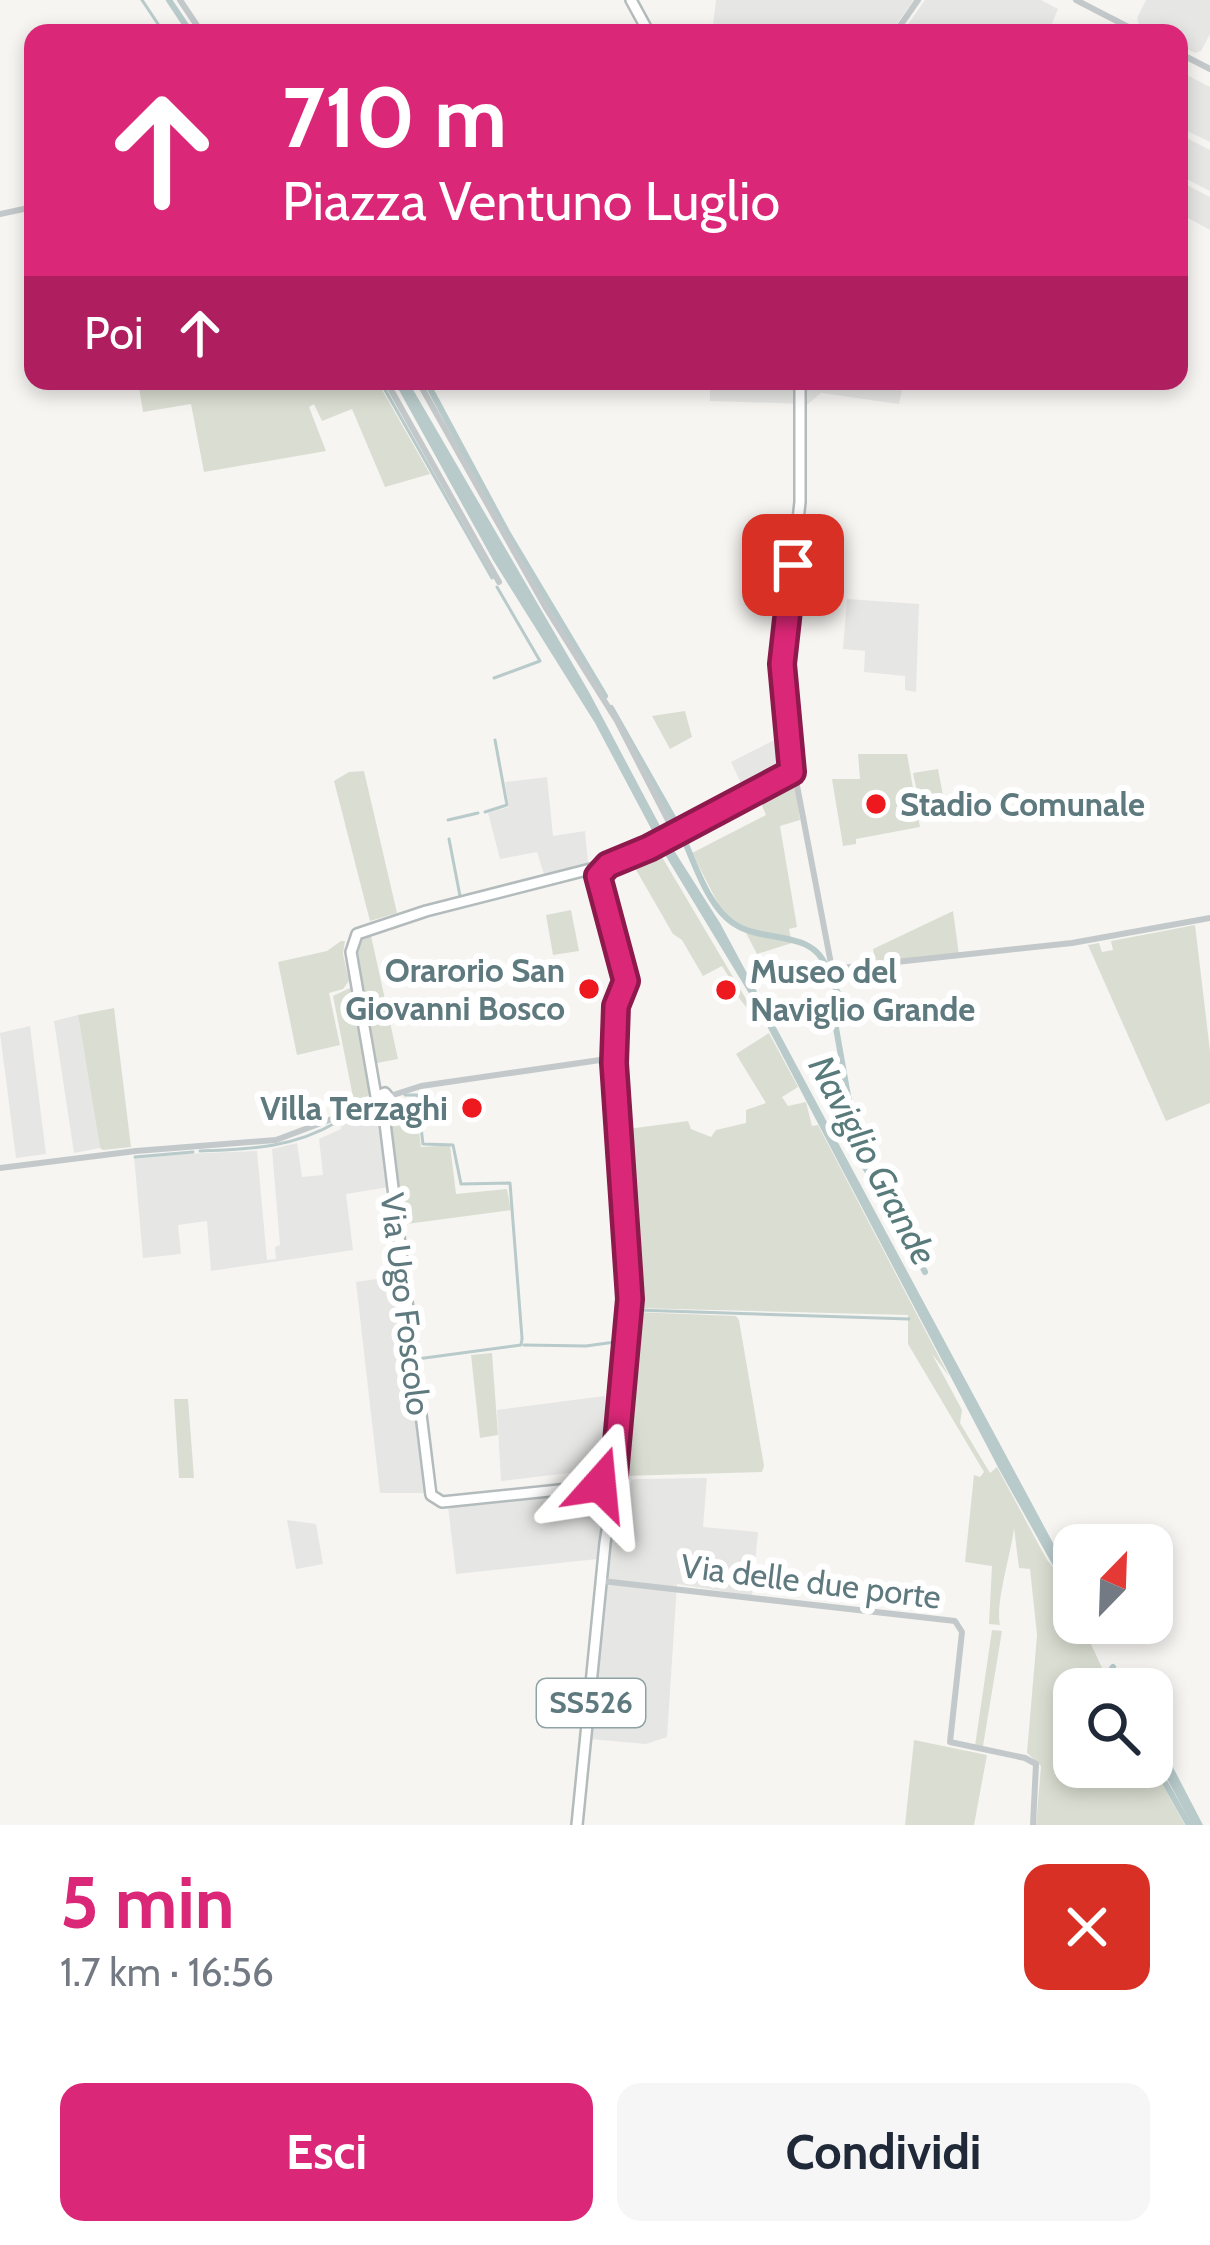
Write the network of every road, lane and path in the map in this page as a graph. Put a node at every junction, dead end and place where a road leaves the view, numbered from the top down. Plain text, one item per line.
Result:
1 (1076, 0) edge
2 (1123, 24) edge
3 (391, 390) edge
4 (423, 390) edge
5 (800, 390) edge
6 (499, 582) dead end
7 (794, 769) junction
8 (672, 836) junction
9 (596, 874) junction
10 (1210, 918) edge
11 (614, 1058) junction
12 (383, 1100) junction
13 (0, 1168) edge
14 (614, 1475) junction
15 (606, 1488) junction
16 (602, 1581) junction
17 (577, 1825) edge
18 (1033, 1825) edge

1 - 2 street
3 - 6 street
4 - 8 street
5 - 7 main road
7 - 8 main road
7 - 10 street
8 - 9 main road
9 - 11 main road, SS526
9 - 12 main road, Via Ugo Foscolo
11 - 12 street
11 - 14 main road, SS526
12 - 13 street
12 - 15 main road, Via Ugo Foscolo
14 - 15 main road
14 - 15 main road, SS526
15 - 16 main road, SS526
16 - 17 main road, SS526
16 - 18 street, Via delle due porte

